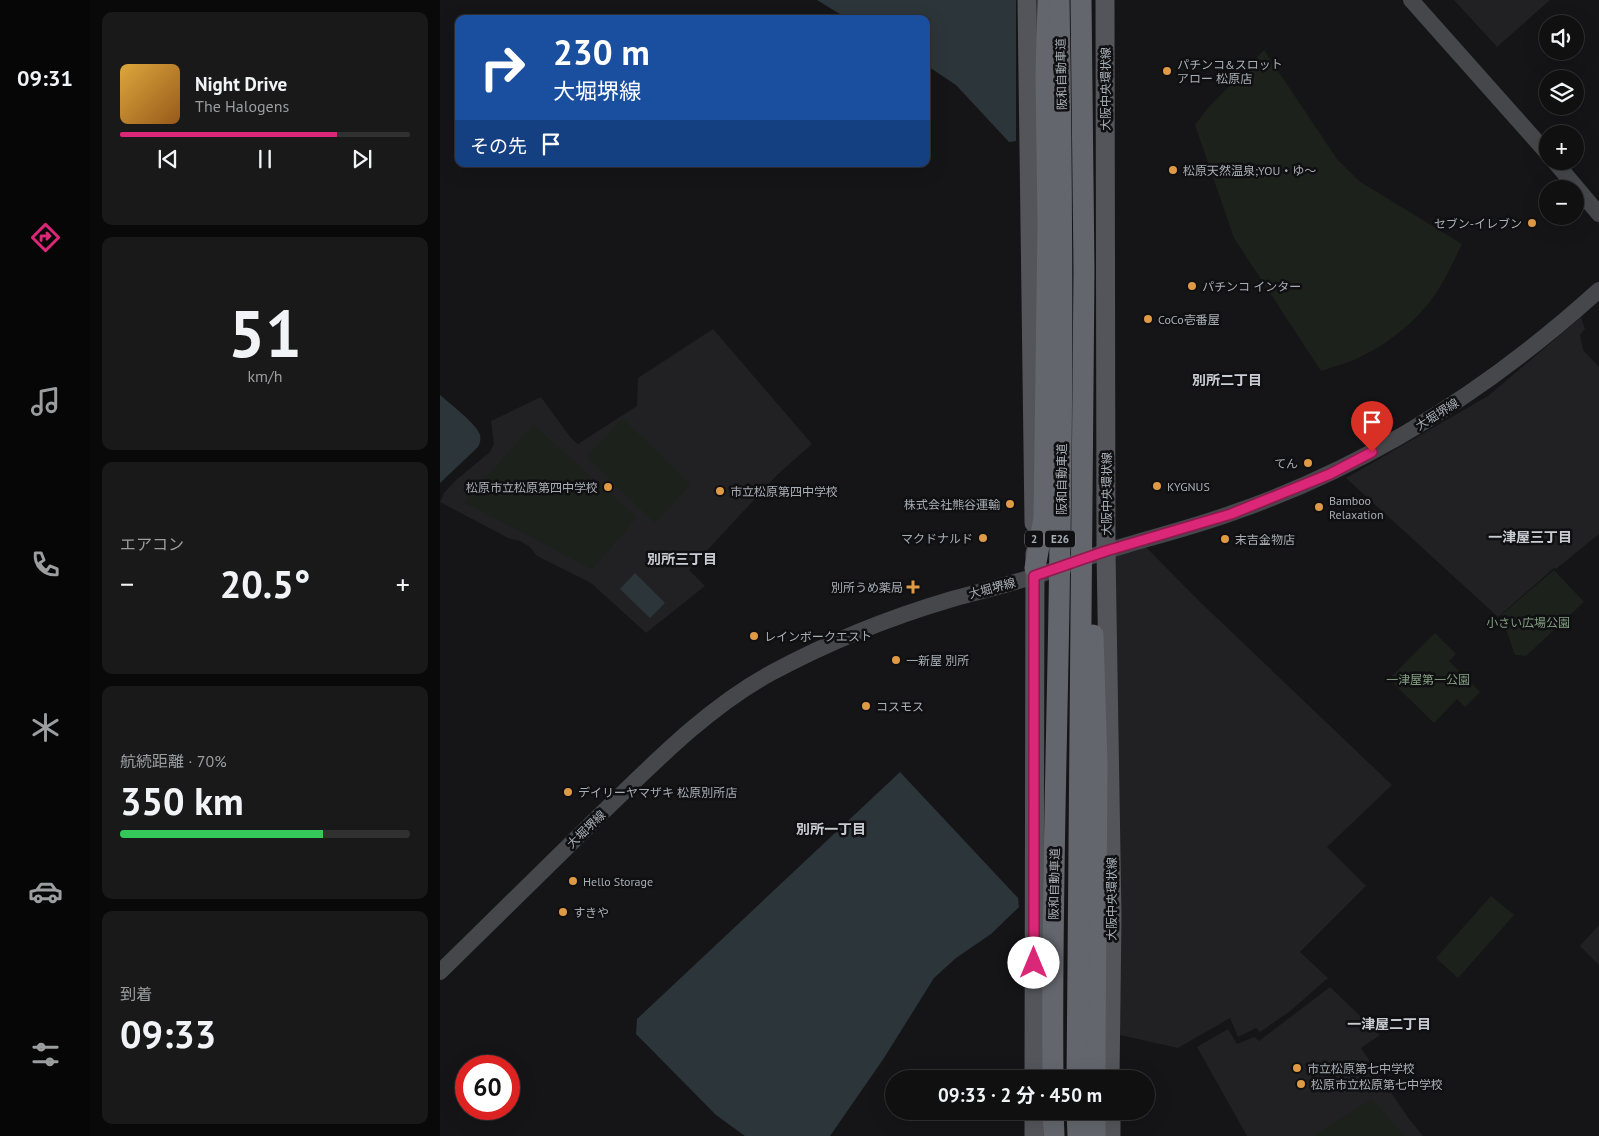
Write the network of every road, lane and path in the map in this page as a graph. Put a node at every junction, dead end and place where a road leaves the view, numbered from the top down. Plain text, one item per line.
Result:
1 (1027, 0) edge
2 (1048, 0) edge
3 (1059, 0) edge
4 (1081, 0) edge
5 (1105, 0) edge
6 (1411, 0) edge
7 (1539, 144) edge
8 (1562, 170) edge
9 (1599, 214) edge
10 (1599, 290) edge
11 (1082, 521) junction
12 (1106, 551) junction
13 (1035, 572) junction
14 (440, 972) edge
15 (1034, 1070) edge
16 (1053, 1070) edge
17 (1077, 1070) edge
18 (1094, 1070) edge
19 (1110, 1070) edge
20 (1034, 1120) edge
21 (1053, 1120) edge
22 (1078, 1120) edge
23 (1095, 1120) edge
24 (1110, 1120) edge
25 (1034, 1136) edge
26 (1054, 1136) edge
27 (1078, 1136) edge
28 (1095, 1136) edge
29 (1111, 1136) edge

1 - 13 main road, 2
2 - 13 highway
3 - 16 highway, 阪和自動車道 / E26, bridge
4 - 11 highway, 阪和自動車道 / E26, bridge
5 - 12 main road, 大阪中央環状線
6 - 7 main road
8 - 9 main road
10 - 12 main road, 大堀堺線
11 - 17 highway, 阪和自動車道 / E26, bridge
11 - 18 highway, bridge
12 - 13 main road, 大堀堺線
12 - 19 main road, 大阪中央環状線
13 - 14 main road, 大堀堺線
13 - 15 main road, 2
20 - 25 main road
21 - 26 highway
22 - 27 highway
23 - 28 highway
24 - 29 main road

